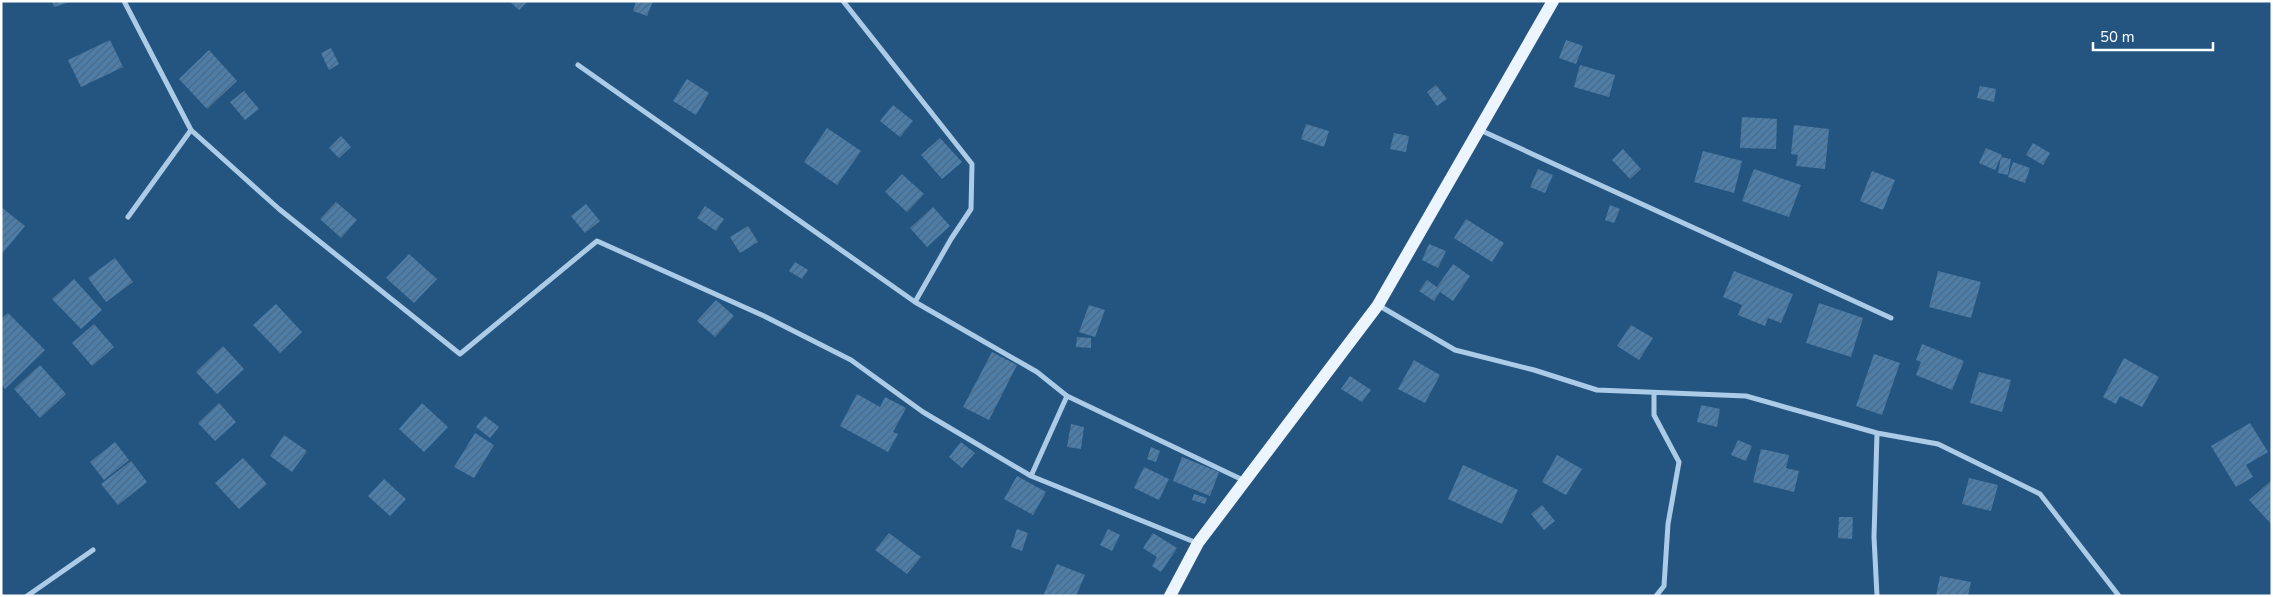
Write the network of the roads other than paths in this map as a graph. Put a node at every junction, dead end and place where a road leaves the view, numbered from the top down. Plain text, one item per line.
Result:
1 (124, 1) edge
2 (844, 1) edge
3 (1553, 1) edge
4 (578, 65) dead end
5 (191, 130) junction
6 (1479, 130) junction
7 (128, 217) dead end
8 (915, 302) junction
9 (1378, 305) junction
10 (1891, 318) dead end
11 (1654, 392) junction
12 (1068, 396) junction
13 (1877, 433) junction
14 (1031, 476) junction
15 (1245, 481) junction
16 (1198, 543) junction
17 (93, 550) dead end
18 (27, 596) edge
19 (1170, 596) edge
20 (1656, 596) edge
21 (1877, 596) edge
22 (2119, 596) edge

1 - 5 street
2 - 8 street
3 - 6 main road
4 - 8 street
5 - 7 street
5 - 14 street
6 - 9 main road
6 - 10 street
8 - 12 street
9 - 11 street
9 - 15 main road
11 - 13 street
11 - 20 street
12 - 14 street
12 - 15 street
13 - 21 street
13 - 22 street
14 - 16 street
15 - 16 main road
16 - 19 main road
17 - 18 street

